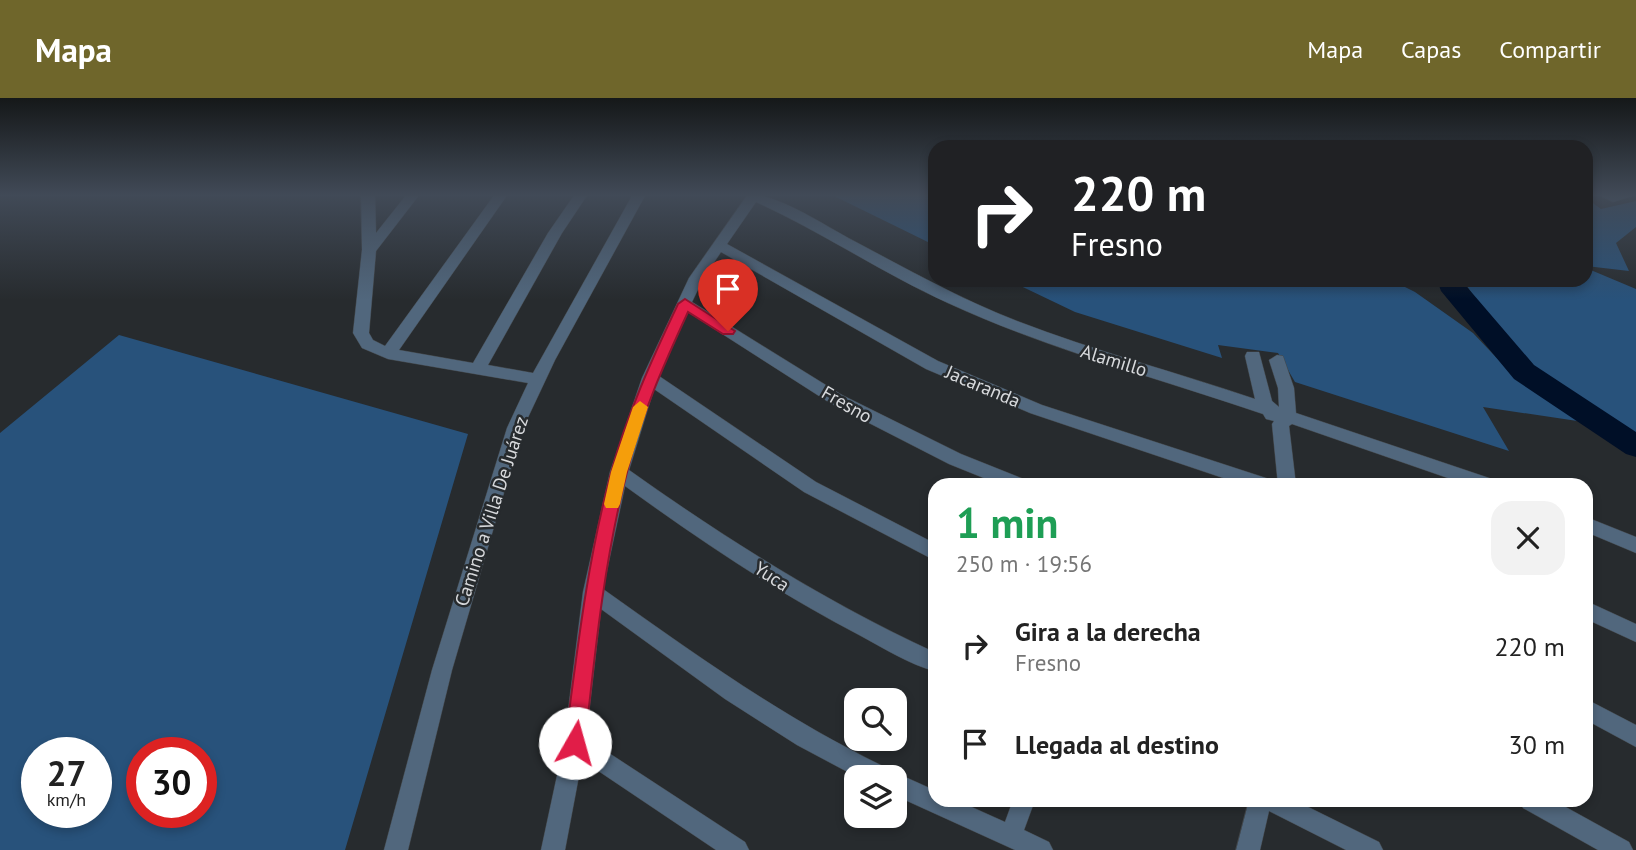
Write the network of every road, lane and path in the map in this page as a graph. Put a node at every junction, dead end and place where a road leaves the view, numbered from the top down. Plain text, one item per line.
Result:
1 (369, 229) edge
2 (386, 229) edge
3 (477, 229) edge
4 (558, 229) edge
5 (620, 229) edge
6 (728, 229) edge
7 (821, 229) edge
8 (719, 245) junction
9 (369, 250) junction
10 (928, 287) edge
11 (929, 287) edge
12 (685, 304) junction
13 (388, 354) junction
14 (1253, 356) dead end
15 (1276, 360) dead end
16 (478, 368) junction
17 (650, 378) junction
18 (537, 379) junction
19 (1279, 417) junction
20 (619, 472) junction
21 (1002, 478) edge
22 (1245, 478) edge
23 (1286, 478) edge
24 (1467, 478) edge
25 (1593, 527) edge
26 (1636, 545) edge
27 (928, 549) edge
28 (593, 592) junction
29 (1593, 613) edge
30 (1636, 633) edge
31 (928, 660) edge
32 (1593, 713) edge
33 (1636, 737) edge
34 (575, 743) junction
35 (854, 765) edge
36 (907, 789) edge
37 (928, 798) edge
38 (948, 807) edge
39 (1022, 807) edge
40 (1258, 807) edge
41 (1284, 807) edge
42 (1544, 807) edge
43 (1012, 835) junction
44 (396, 850) edge
45 (553, 850) edge
46 (737, 850) edge
47 (1041, 850) edge
48 (1248, 850) edge
49 (1371, 850) edge
50 (1621, 850) edge

1 - 9 street
2 - 9 street
3 - 13 street
4 - 16 street
5 - 18 street, Camino a Villa De Juárez
6 - 8 street
7 - 10 street, Alamillo
8 - 12 street
8 - 22 street, Jacaranda
9 - 13 street
11 - 19 street, Alamillo
12 - 17 street
12 - 21 street, Fresno
13 - 16 street
14 - 19 street
15 - 19 street
16 - 18 street
17 - 20 street
17 - 27 street
18 - 44 street, Camino a Villa De Juárez
19 - 23 street
19 - 24 street, Alamillo
20 - 28 street
20 - 31 street, Yuca
25 - 26 street
28 - 34 street
28 - 35 street
29 - 30 street
32 - 33 street
34 - 45 street
34 - 46 street
36 - 37 street
38 - 43 street
39 - 43 street
40 - 48 street
41 - 49 street
42 - 50 street
43 - 47 street

